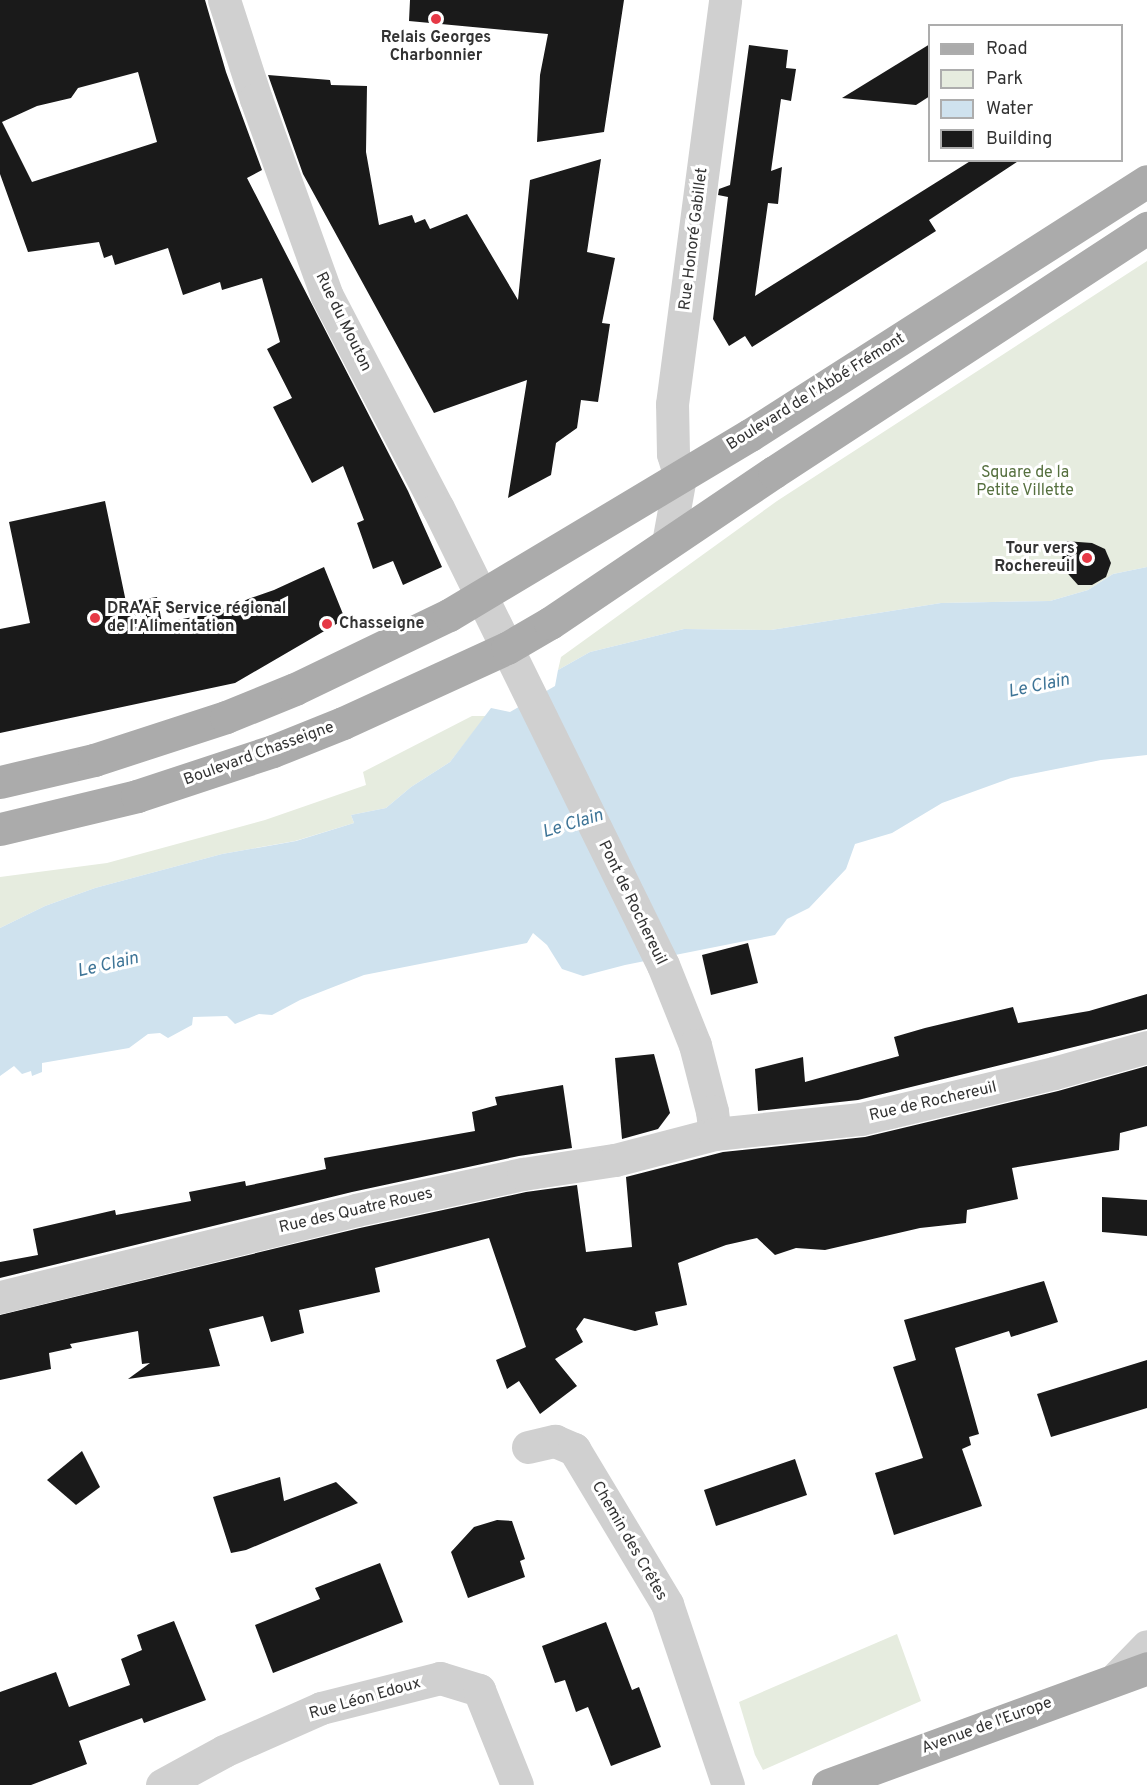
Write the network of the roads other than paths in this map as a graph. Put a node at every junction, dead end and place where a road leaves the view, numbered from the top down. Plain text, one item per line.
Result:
1 (224, 0) edge
2 (724, 0) edge
3 (1147, 181) edge
4 (1147, 228) edge
5 (680, 477) junction
6 (717, 510) junction
7 (668, 543) junction
8 (482, 597) junction
9 (507, 648) junction
10 (0, 782) edge
11 (0, 829) edge
12 (1147, 1047) edge
13 (715, 1134) junction
14 (0, 1297) edge
15 (528, 1447) dead end
16 (1147, 1646) edge
17 (1132, 1673) edge
18 (162, 1785) edge
19 (517, 1785) edge
20 (728, 1785) edge
21 (828, 1785) edge

1 - 8 street, Rue du Mouton
2 - 5 street, Rue Honoré Gabillet
3 - 5 main road, Boulevard de l'Abbé Frémont
4 - 6 main road
5 - 6 street
5 - 7 street
5 - 8 main road, Boulevard de l'Abbé Frémont
6 - 7 main road
7 - 9 main road
8 - 9 street, Rue du Mouton
8 - 10 main road
9 - 11 main road, Boulevard Chasseigne
9 - 13 street, Pont de Rochereuil
12 - 13 street, Rue de Rochereuil
13 - 14 street, Rue des Quatre Roues
15 - 20 street, Chemin des Crêtes
16 - 17 street
17 - 21 main road, Avenue de l'Europe
18 - 19 street, Rue Léon Edoux

